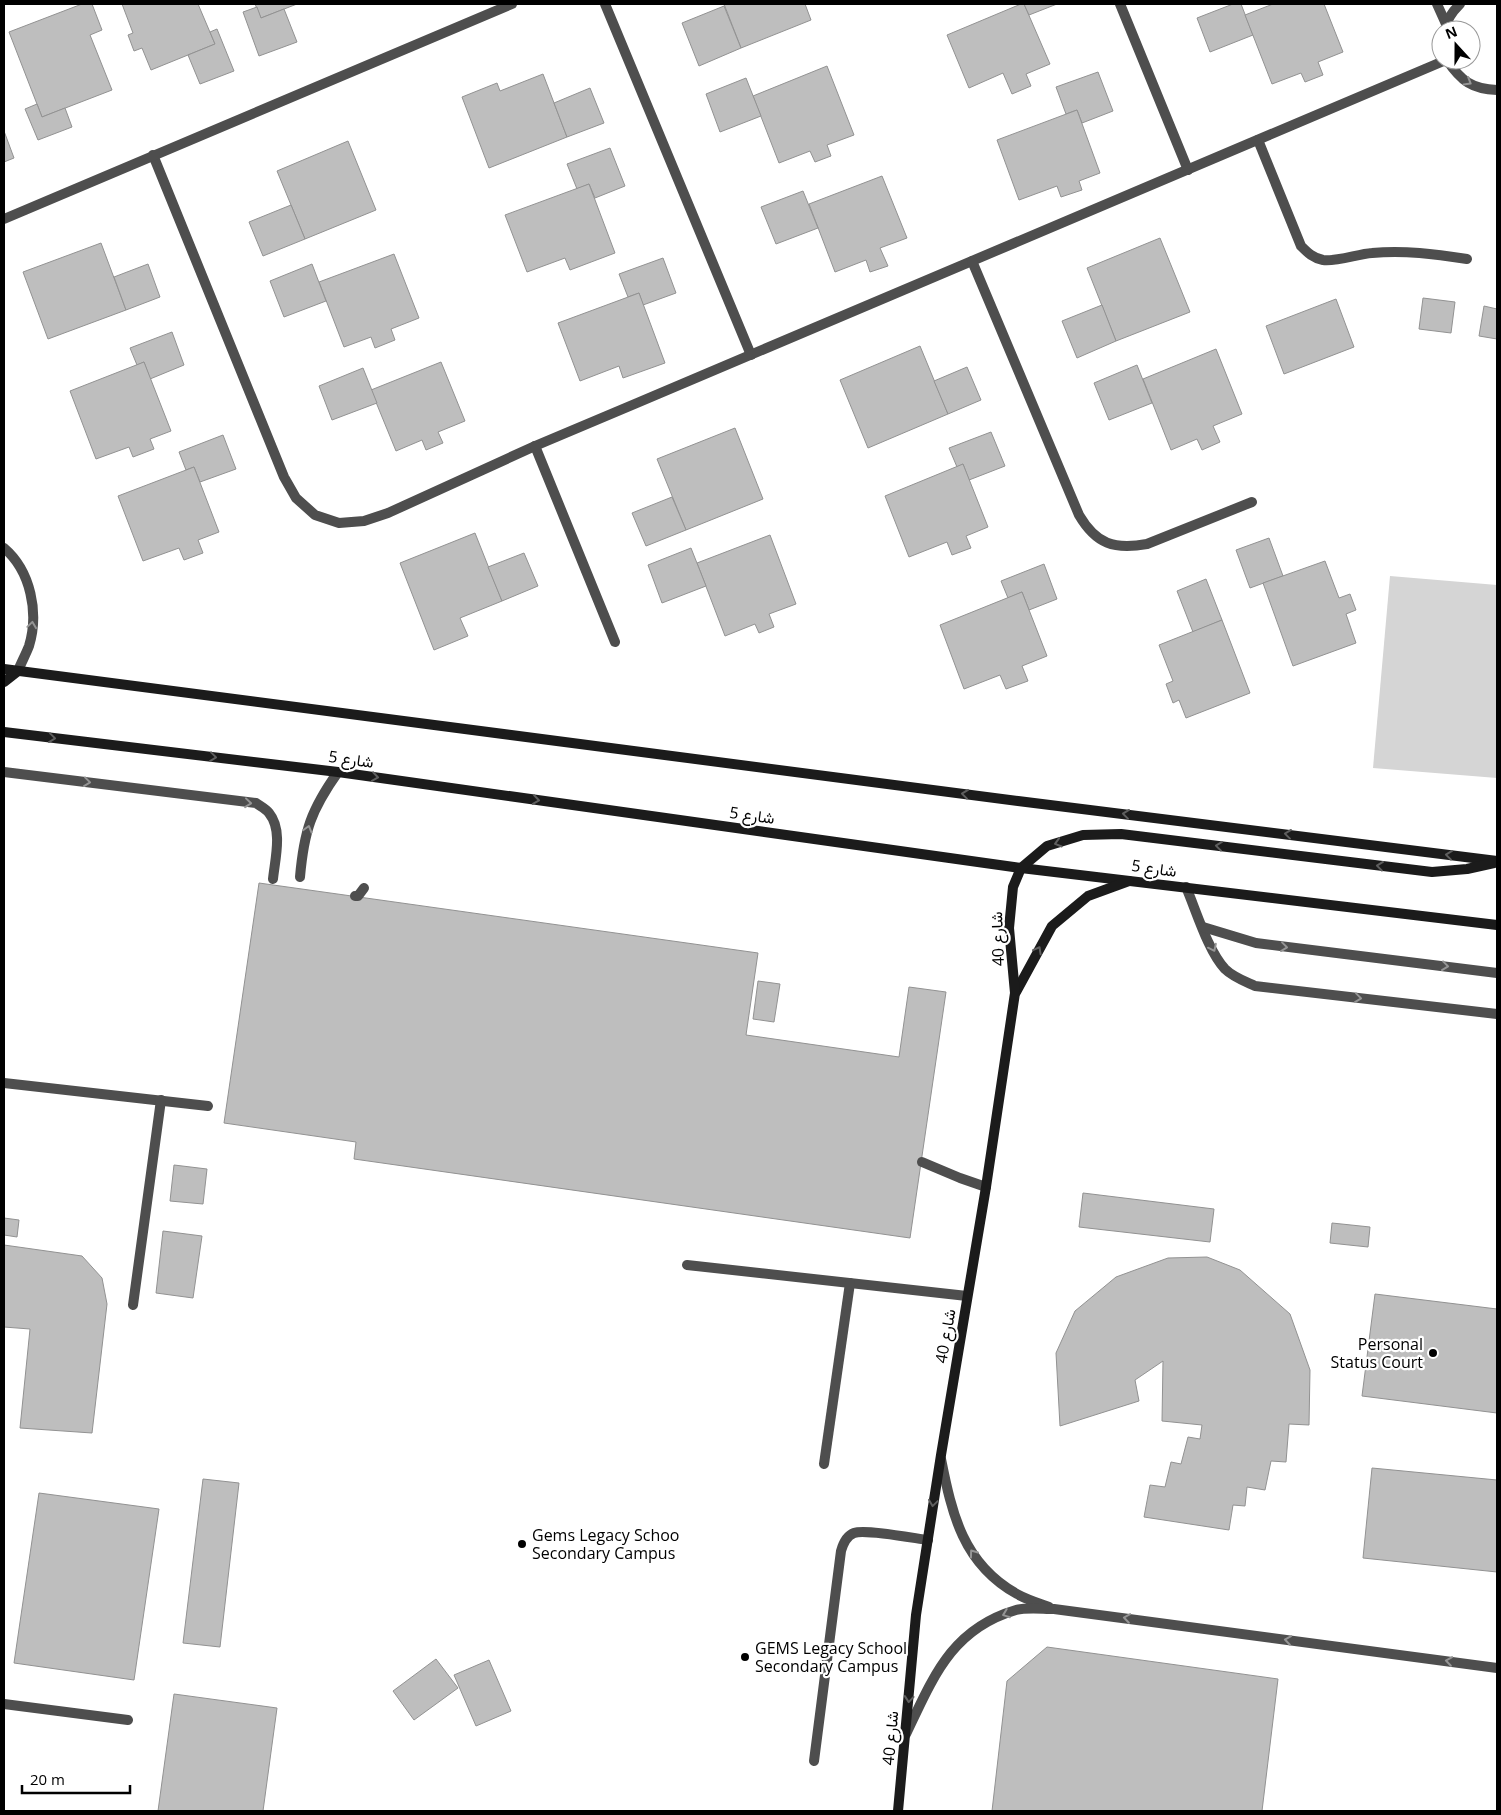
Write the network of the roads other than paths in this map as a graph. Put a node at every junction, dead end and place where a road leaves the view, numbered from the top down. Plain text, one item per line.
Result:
1 (512, 4) edge
2 (606, 4) edge
3 (1120, 4) edge
4 (1437, 4) edge
5 (1460, 4) edge
6 (1443, 20) edge
7 (1449, 20) edge
8 (1431, 67) edge
9 (1453, 70) edge
10 (1497, 90) edge
11 (1258, 140) junction
12 (153, 155) junction
13 (1188, 170) junction
14 (4, 219) edge
15 (1467, 259) dead end
16 (972, 261) junction
17 (751, 355) junction
18 (535, 446) junction
19 (1252, 502) dead end
20 (4, 548) edge
21 (614, 642) dead end
22 (4, 669) edge
23 (18, 671) junction
24 (4, 682) edge
25 (4, 732) edge
26 (4, 772) edge
27 (338, 772) junction
28 (1497, 861) edge
29 (1020, 868) junction
30 (300, 877) dead end
31 (273, 879) dead end
32 (1131, 880) junction
33 (364, 888) dead end
34 (1186, 888) junction
35 (355, 896) dead end
36 (1497, 925) edge
37 (1203, 927) junction
38 (1497, 973) edge
39 (1016, 993) junction
40 (1497, 1014) edge
41 (4, 1083) edge
42 (160, 1100) junction
43 (208, 1106) dead end
44 (922, 1162) dead end
45 (986, 1187) junction
46 (687, 1265) dead end
47 (850, 1283) junction
48 (967, 1296) junction
49 (133, 1304) dead end
50 (940, 1455) junction
51 (824, 1464) dead end
52 (928, 1540) junction
53 (1054, 1609) junction
54 (1497, 1668) edge
55 (4, 1704) edge
56 (128, 1720) dead end
57 (906, 1734) junction
58 (814, 1761) dead end
59 (898, 1811) edge

1 - 12 street
2 - 17 street
3 - 13 street
4 - 6 street
5 - 7 street
8 - 11 street
9 -> 10 street
11 - 13 street
11 - 15 street
12 - 14 street
12 - 18 street
13 - 16 street
16 - 17 street
16 - 19 street
17 - 18 street
18 - 21 street
23 -> 20 street
22 - 23 street
23 - 24 street
28 -> 23 street
25 -> 27 street, شارع 5
26 -> 31 street
27 -> 29 street, شارع 5
30 -> 27 street
28 -> 29 street
29 - 32 street, شارع 5
29 - 39 street, شارع 40
32 - 34 street, شارع 5
39 -> 32 street
33 - 35 street
34 - 36 street, شارع 5
34 - 37 street
37 -> 38 street
37 -> 40 street
39 - 45 street, شارع 40
41 - 42 street
42 - 43 street
42 - 49 street
44 - 45 street
45 - 48 street, شارع 40
46 - 47 street
47 - 48 street
47 - 51 street
48 - 50 street, شارع 40
50 -> 52 street, شارع 40
53 -> 50 street
52 -> 57 street, شارع 40
52 - 58 street
54 -> 53 street
53 -> 57 street
55 - 56 street
57 - 59 street, شارع 40

